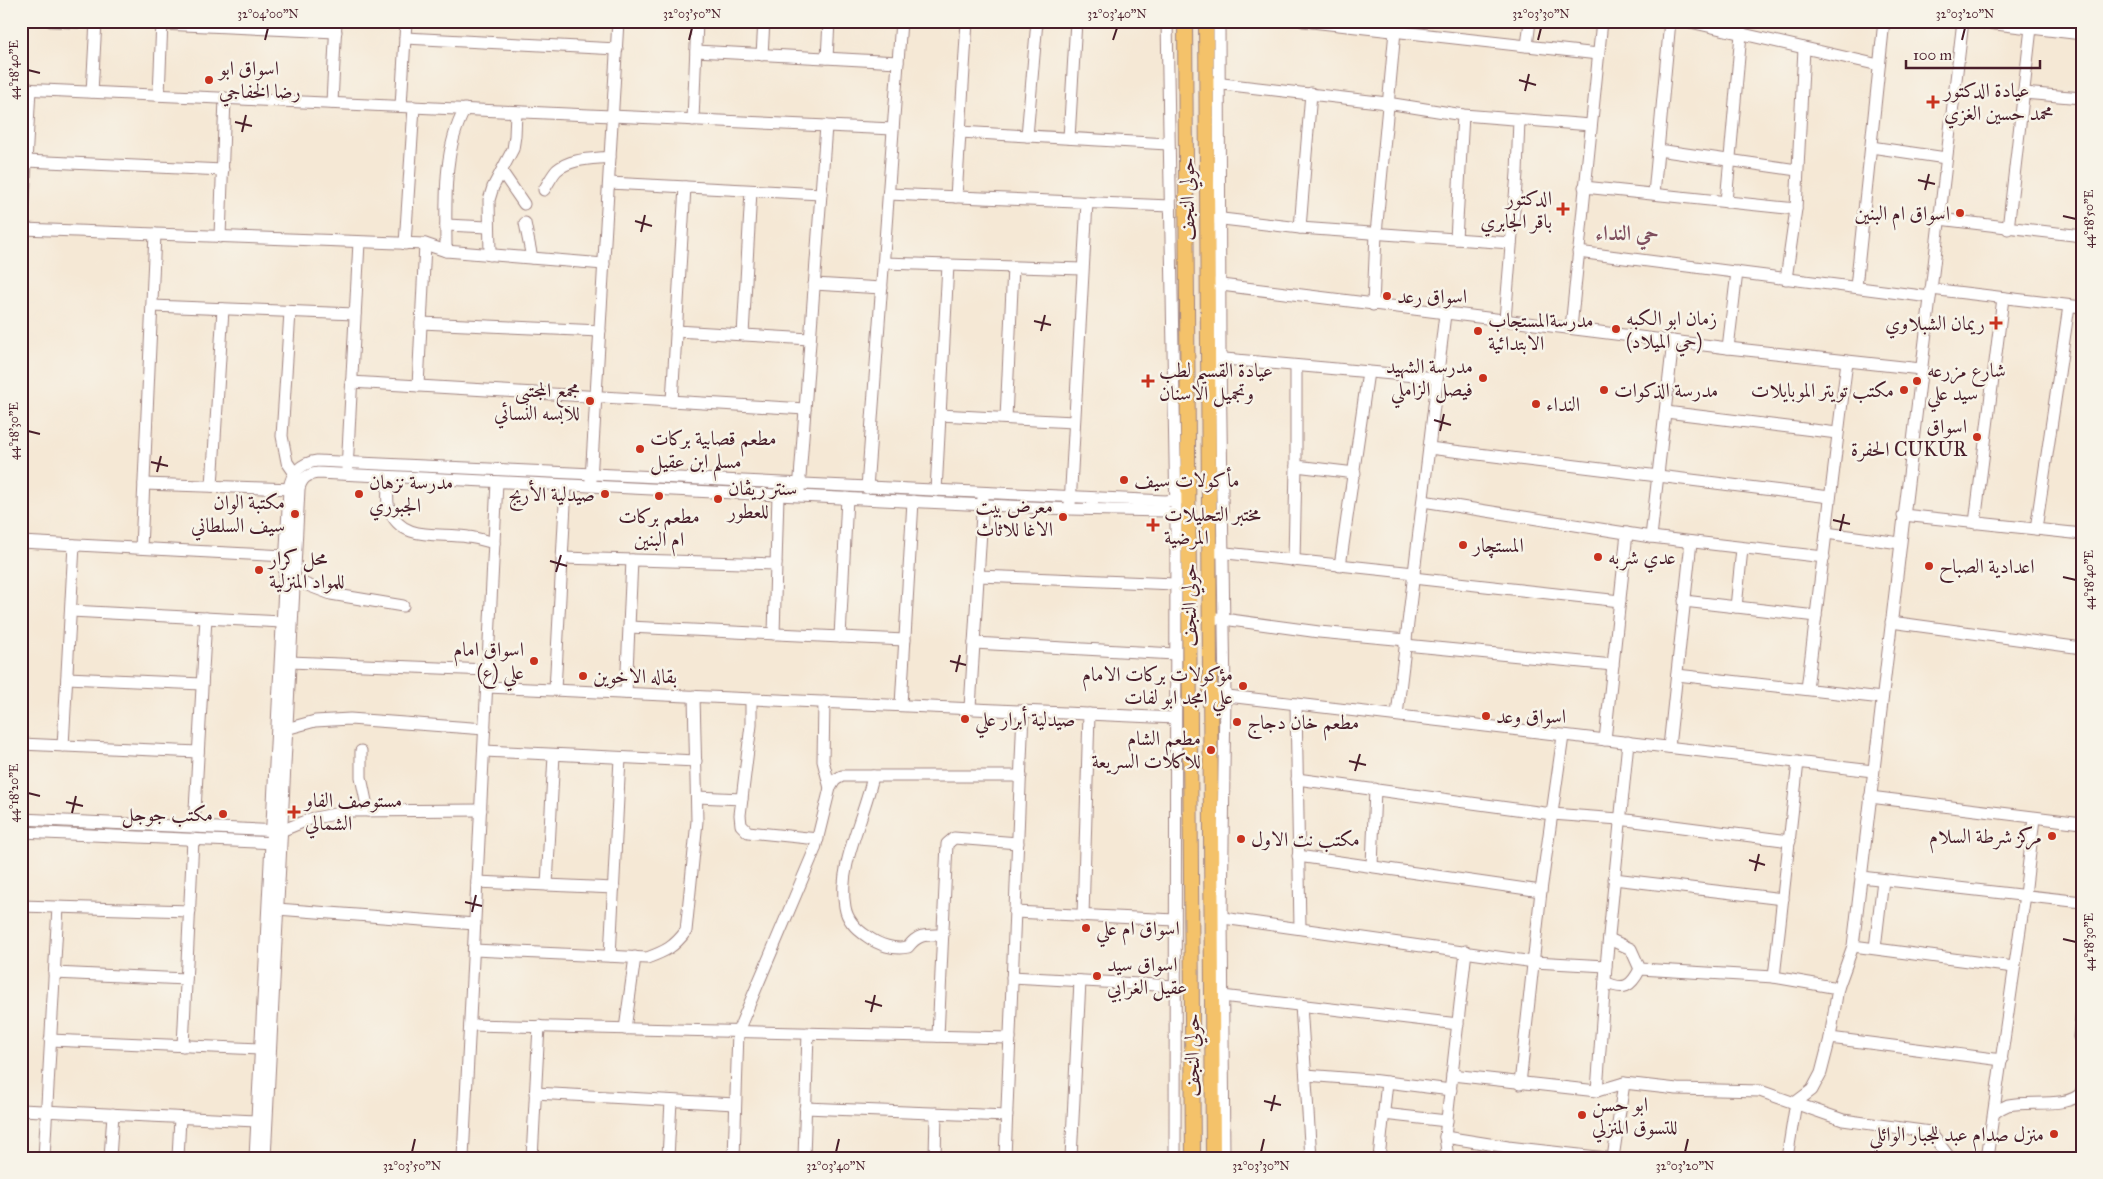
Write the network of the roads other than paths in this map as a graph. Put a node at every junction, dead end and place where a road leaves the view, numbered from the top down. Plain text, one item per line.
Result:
1 (51, 21) edge
2 (406, 21) edge
3 (618, 21) edge
4 (697, 21) edge
5 (764, 21) edge
6 (829, 21) edge
7 (901, 21) edge
8 (967, 21) edge
9 (1036, 21) edge
10 (1076, 21) edge
11 (1167, 21) edge
12 (1184, 21) edge
13 (1206, 21) edge
14 (1219, 21) edge
15 (1303, 21) edge
16 (1530, 21) edge
17 (1602, 21) edge
18 (1670, 21) edge
19 (1686, 21) edge
20 (1884, 21) edge
21 (1963, 21) edge
22 (1970, 21) edge
23 (95, 22) edge
24 (162, 23) edge
25 (1372, 25) edge
26 (336, 27) edge
27 (2031, 28) junction
28 (1395, 31) junction
29 (1740, 34) junction
30 (2082, 34) edge
31 (405, 38) junction
32 (1527, 46) junction
33 (1804, 48) junction
34 (617, 49) junction
35 (696, 51) junction
36 (1598, 54) junction
37 (762, 55) junction
38 (827, 58) junction
39 (898, 62) junction
40 (1879, 65) junction
41 (1214, 83) junction
42 (26, 89) edge
43 (92, 92) junction
44 (1311, 93) junction
45 (2024, 93) junction
46 (159, 95) junction
47 (225, 98) junction
48 (2082, 98) edge
49 (332, 103) junction
50 (1388, 103) junction
51 (401, 106) junction
52 (414, 107) junction
53 (465, 109) junction
54 (516, 112) junction
55 (1463, 115) junction
56 (613, 116) junction
57 (1519, 119) junction
58 (693, 120) junction
59 (1591, 125) junction
60 (826, 126) junction
61 (893, 129) junction
62 (960, 132) junction
63 (1027, 136) junction
64 (1069, 138) junction
65 (1168, 144) junction
66 (1871, 147) junction
67 (1658, 150) junction
68 (610, 157) junction
69 (1946, 158) junction
70 (1729, 160) junction
71 (26, 161) junction
72 (223, 170) junction
73 (1797, 170) junction
74 (502, 172) junction
75 (609, 183) junction
76 (685, 187) junction
77 (1584, 187) junction
78 (544, 190) dead end
79 (751, 191) junction
80 (821, 194) junction
81 (888, 194) junction
82 (1654, 194) junction
83 (956, 197) junction
84 (1086, 202) junction
85 (1726, 202) junction
86 (524, 204) dead end
87 (1170, 206) junction
88 (1796, 209) junction
89 (1206, 217) junction
90 (1221, 218) junction
91 (1939, 219) junction
92 (525, 223) dead end
93 (446, 225) junction
94 (488, 227) junction
95 (1300, 228) junction
96 (23, 229) junction
97 (2008, 229) junction
98 (155, 234) junction
99 (1376, 234) junction
100 (2082, 236) edge
101 (220, 237) junction
102 (1456, 239) junction
103 (359, 242) junction
104 (1511, 243) junction
105 (405, 244) junction
106 (425, 244) junction
107 (446, 251) junction
108 (1578, 252) junction
109 (21, 254) edge
110 (490, 255) junction
111 (532, 258) junction
112 (883, 263) junction
113 (604, 264) junction
114 (948, 265) junction
115 (1013, 267) junction
116 (1082, 269) junction
117 (1737, 272) junction
118 (1786, 278) junction
119 (814, 284) junction
120 (1214, 284) junction
121 (1856, 287) junction
122 (882, 288) junction
123 (1930, 293) junction
124 (2003, 298) junction
125 (1373, 305) junction
126 (152, 306) junction
127 (2069, 306) junction
128 (2082, 308) edge
129 (223, 309) junction
130 (290, 312) junction
131 (355, 314) junction
132 (1445, 314) junction
133 (1505, 320) junction
134 (421, 323) junction
135 (1571, 328) junction
136 (600, 331) junction
137 (676, 331) junction
138 (743, 335) junction
139 (810, 339) junction
140 (1673, 341) junction
141 (1728, 348) junction
142 (1214, 358) junction
143 (1847, 361) junction
144 (1296, 366) junction
145 (1921, 369) junction
146 (1368, 372) junction
147 (1437, 378) junction
148 (351, 382) junction
149 (418, 386) junction
150 (596, 396) junction
151 (672, 401) junction
152 (805, 409) junction
153 (1666, 412) junction
154 (940, 415) junction
155 (1006, 418) junction
156 (1074, 422) junction
157 (1837, 433) junction
158 (1429, 448) junction
159 (347, 462) junction
160 (1296, 466) junction
161 (592, 474) junction
162 (1354, 474) junction
163 (346, 475) junction
164 (1658, 475) junction
165 (388, 477) junction
166 (497, 482) junction
167 (296, 483) junction
168 (144, 484) junction
169 (212, 486) junction
170 (566, 486) junction
171 (591, 486) junction
172 (867, 488) junction
173 (799, 490) junction
174 (936, 491) junction
175 (1188, 493) junction
176 (778, 495) junction
177 (1830, 497) junction
178 (847, 498) junction
179 (983, 499) junction
180 (1175, 500) junction
181 (913, 501) junction
182 (1423, 501) junction
183 (1070, 503) junction
184 (1176, 513) junction
185 (1903, 515) junction
186 (1188, 523) junction
187 (1976, 523) junction
188 (2036, 529) junction
189 (1627, 533) junction
190 (1826, 533) junction
191 (2082, 534) edge
192 (1651, 537) junction
193 (21, 542) edge
194 (1690, 542) junction
195 (494, 543) junction
196 (1900, 543) junction
197 (74, 545) junction
198 (141, 548) junction
199 (1742, 548) junction
200 (1216, 552) junction
201 (285, 556) junction
202 (562, 558) junction
203 (1824, 558) junction
204 (632, 560) junction
205 (1294, 561) junction
206 (776, 564) junction
207 (1340, 566) junction
208 (978, 576) junction
209 (1414, 576) junction
210 (294, 580) junction
211 (1175, 584) junction
212 (1620, 601) junction
213 (1684, 601) junction
214 (403, 606) dead end
215 (1736, 607) junction
216 (71, 611) junction
217 (1816, 616) junction
218 (206, 618) junction
219 (1216, 618) junction
220 (282, 622) junction
221 (1891, 622) junction
222 (629, 627) junction
223 (774, 634) junction
224 (840, 637) junction
225 (905, 640) junction
226 (974, 643) junction
227 (1406, 643) junction
228 (2082, 648) edge
229 (1175, 654) junction
230 (290, 662) junction
231 (1613, 665) junction
232 (488, 670) junction
233 (1677, 674) junction
234 (67, 678) junction
235 (202, 684) junction
236 (487, 687) junction
237 (1807, 689) junction
238 (555, 690) junction
239 (626, 693) junction
240 (1210, 694) junction
241 (1225, 695) junction
242 (694, 696) junction
243 (1882, 698) junction
244 (751, 699) junction
245 (824, 702) junction
246 (1296, 704) junction
247 (901, 705) junction
248 (970, 708) junction
249 (1023, 711) junction
250 (1089, 714) junction
251 (1397, 715) junction
252 (1175, 718) junction
253 (286, 729) junction
254 (485, 729) junction
255 (1563, 736) junction
256 (1604, 740) junction
257 (1628, 742) junction
258 (21, 744) edge
259 (63, 746) junction
260 (1669, 747) junction
261 (484, 751) junction
262 (198, 752) junction
263 (361, 752) dead end
264 (1209, 754) junction
265 (554, 755) junction
266 (1190, 755) junction
267 (620, 758) junction
268 (696, 761) junction
269 (1798, 762) junction
270 (1873, 771) junction
271 (874, 776) junction
272 (1020, 776) junction
273 (1298, 779) junction
274 (830, 788) junction
275 (1375, 789) junction
276 (1190, 792) junction
277 (1210, 794) junction
278 (697, 797) junction
279 (1870, 797) junction
280 (742, 799) junction
281 (368, 810) junction
282 (481, 810) junction
283 (1552, 814) junction
284 (2034, 818) junction
285 (21, 819) edge
286 (1619, 819) junction
287 (2082, 823) edge
288 (194, 827) junction
289 (21, 832) edge
290 (276, 837) junction
291 (818, 838) junction
292 (194, 839) junction
293 (1216, 840) junction
294 (1790, 841) junction
295 (1018, 843) junction
296 (1298, 856) junction
297 (1372, 866) junction
298 (1861, 877) junction
299 (1614, 879) junction
300 (1883, 880) junction
301 (477, 882) junction
302 (547, 885) junction
303 (614, 888) junction
304 (1541, 891) junction
305 (2026, 896) junction
306 (1783, 899) junction
307 (2082, 902) edge
308 (21, 906) edge
309 (58, 907) junction
310 (277, 909) junction
311 (190, 911) junction
312 (1015, 912) junction
313 (1083, 916) junction
314 (1216, 917) junction
315 (1175, 920) junction
316 (475, 924) junction
317 (1300, 928) junction
318 (943, 935) junction
319 (1609, 939) junction
320 (1853, 946) junction
321 (1875, 948) junction
322 (474, 950) junction
323 (1466, 951) junction
324 (610, 956) junction
325 (635, 957) junction
326 (1534, 962) junction
327 (1606, 966) junction
328 (2014, 967) junction
329 (1640, 969) junction
330 (54, 973) junction
331 (1012, 977) junction
332 (1774, 977) junction
333 (186, 979) junction
334 (1080, 981) junction
335 (1605, 982) junction
336 (1175, 986) junction
337 (1838, 988) junction
338 (1222, 996) junction
339 (1301, 1005) junction
340 (2082, 1009) edge
341 (1458, 1024) junction
342 (470, 1025) junction
343 (539, 1026) junction
344 (625, 1028) junction
345 (738, 1031) junction
346 (808, 1033) junction
347 (938, 1036) junction
348 (2079, 1037) dead end
349 (1010, 1038) junction
350 (1830, 1038) junction
351 (50, 1040) junction
352 (183, 1046) junction
353 (1218, 1048) junction
354 (260, 1049) junction
355 (2002, 1060) junction
356 (1306, 1075) junction
357 (1452, 1075) junction
358 (1387, 1082) junction
359 (1624, 1083) junction
360 (1520, 1084) junction
361 (1451, 1090) junction
362 (1597, 1091) junction
363 (2082, 1092) edge
364 (535, 1093) junction
365 (671, 1101) junction
366 (1796, 1102) junction
367 (736, 1104) junction
368 (805, 1108) junction
369 (21, 1110) edge
370 (46, 1111) junction
371 (936, 1113) junction
372 (1994, 1113) junction
373 (113, 1114) junction
374 (1383, 1114) junction
375 (1007, 1116) junction
376 (180, 1118) junction
377 (256, 1121) junction
378 (1447, 1121) junction
379 (1446, 1137) junction
380 (1508, 1152) edge
381 (44, 1158) edge
382 (110, 1158) edge
383 (178, 1158) edge
384 (255, 1158) edge
385 (265, 1158) edge
386 (463, 1158) edge
387 (532, 1158) edge
388 (668, 1158) edge
389 (734, 1158) edge
390 (804, 1158) edge
391 (935, 1158) edge
392 (1005, 1158) edge
393 (1072, 1158) edge
394 (1175, 1158) edge
395 (1193, 1158) edge
396 (1213, 1158) edge
397 (1224, 1158) edge
398 (1311, 1158) edge
399 (1379, 1158) edge
400 (1448, 1158) edge
401 (1606, 1158) edge
402 (1613, 1158) edge
403 (1788, 1158) edge
404 (1950, 1158) edge
405 (1987, 1158) edge

1 - 23 street
2 - 31 street
3 - 34 street
4 - 35 street
5 - 37 street
6 - 38 street
7 - 39 street
8 - 62 street
9 - 63 street
10 - 64 street
11 - 65 street
12 - 175 main road, حولي النجف
13 - 41 main road, حولي النجف
14 - 41 street
15 - 25 street
16 - 32 street
17 - 36 street
18 - 67 street
19 - 29 street
20 - 40 street
21 - 69 street
22 - 27 street
23 - 43 street
24 - 26 street
24 - 46 street
25 - 28 street
26 - 49 street
27 - 30 street
27 - 45 street
28 - 32 street
28 - 50 street
29 - 33 street
29 - 70 street
31 - 34 street
31 - 51 street
32 - 36 street
33 - 40 street
33 - 73 street
34 - 56 street
35 - 37 street
35 - 58 street
36 - 59 street
37 - 38 street
38 - 39 street
39 - 61 street
40 - 66 street
41 - 44 street
41 - 89 main road, حولي النجف
41 - 90 street
42 - 43 street
42 - 71 street
43 - 46 street
44 - 50 street
44 - 95 street
45 - 48 street
45 - 97 street
46 - 47 street
47 - 49 street
47 - 72 street
49 - 51 street
50 - 55 street
50 - 99 street
51 - 52 street
52 - 53 street
52 - 105 street
53 - 54 street
53 - 93 street
54 - 56 street
54 - 74 street
55 - 57 street
55 - 102 street
56 - 58 street
56 - 68 street
57 - 59 street
57 - 104 street
58 - 60 street
59 - 77 street
60 - 61 street
60 - 80 street
61 - 81 street
62 - 63 street
62 - 83 street
63 - 64 street
64 - 65 street
65 - 87 street
66 - 69 street
66 - 121 street
67 - 70 street
67 - 82 street
68 - 75 street
68 - 78 street
69 - 91 street
70 - 73 street
70 - 85 street
71 - 72 street
71 - 96 street
72 - 101 street
73 - 88 street
74 - 86 street
74 - 94 street
75 - 76 street
75 - 113 street
76 - 79 street
76 - 137 street
77 - 82 street
77 - 108 street
79 - 80 street
79 - 138 street
80 - 119 street
81 - 83 street
81 - 112 street
82 - 85 street
83 - 84 street
84 - 87 street
84 - 116 street
85 - 88 street
87 - 180 street
88 - 118 street
89 - 90 street
89 - 120 main road, حولي النجف
90 - 95 street
90 - 120 street
91 - 97 street
91 - 123 street
92 - 111 street
93 - 94 street
93 - 107 street
94 - 110 street
95 - 99 street
96 - 98 street
96 - 109 street
97 - 100 street
98 - 101 street
98 - 126 street
99 - 102 street
99 - 125 street
101 - 103 street
102 - 104 street
103 - 105 street
103 - 131 street
104 - 133 street
105 - 106 street
106 - 107 street
106 - 134 street
107 - 110 street
108 - 117 street
108 - 135 street
110 - 111 street
111 - 113 street
112 - 114 street
112 - 122 street
113 - 136 street
114 - 115 street
114 - 154 street
115 - 116 street
115 - 155 street
116 - 156 street
117 - 118 street
117 - 141 street
118 - 121 street
119 - 122 street
119 - 139 street
120 - 125 street
120 - 142 main road, حولي النجف
121 - 123 street
122 - 172 street
123 - 124 street
123 - 145 street
124 - 127 street
124 - 187 street
125 - 132 street
126 - 129 street
126 - 168 street
127 - 128 street
127 - 188 street
129 - 130 street
129 - 169 street
130 - 131 street
130 - 167 street
131 - 148 street
132 - 133 street
132 - 147 street
133 - 135 street
134 - 136 street
134 - 149 street
135 - 140 street
136 - 150 street
137 - 138 street
137 - 151 street
138 - 139 street
139 - 152 street
140 - 141 street
140 - 153 street
141 - 143 street
142 - 144 street
142 - 200 main road, حولي النجف
143 - 145 street
143 - 157 street
144 - 146 street
144 - 160 street
145 - 185 street
146 - 147 street
146 - 162 street
147 - 158 street
148 - 149 street
148 - 159 street
149 - 150 street
150 - 151 street
150 - 161 street
151 - 152 street
152 - 173 street
153 - 157 street
153 - 164 street
154 - 155 street
154 - 174 street
155 - 156 street
156 - 183 street
157 - 177 street
158 - 164 street
158 - 182 street
159 - 161 street
159 - 163 street
159 - 167 street
160 - 162 street
160 - 205 street
161 - 171 street
161 - 173 street
162 - 207 street
163 - 165 street
163 - 167 street
164 - 177 street
164 - 192 street
165 - 166 street
165 - 195 street
166 - 170 street
166 - 195 street
167 - 169 street
167 - 201 street
167 - 210 street
168 - 169 street
168 - 198 street
170 - 171 street
170 - 202 street
171 - 176 street
172 - 173 street
172 - 174 street
173 - 176 street
173 - 178 street
174 - 179 street
175 - 180 street
175 - 186 main road, حولي النجف
176 - 206 street
177 - 190 street
178 - 181 street
178 - 224 street
179 - 181 street
179 - 183 street
179 - 208 street
180 - 183 street
180 - 184 street
181 - 225 street
182 - 189 street
182 - 209 street
183 - 184 street
184 - 186 street
184 - 211 street
185 - 187 street
185 - 196 street
186 - 266 main road, حولي النجف
187 - 188 street
188 - 191 street
189 - 192 street
189 - 212 street
190 - 196 street
190 - 203 street
192 - 194 street
193 - 197 street
194 - 199 street
194 - 213 street
195 - 232 street
196 - 221 street
197 - 198 street
197 - 216 street
198 - 201 street
199 - 203 street
199 - 215 street
200 - 205 street
200 - 219 main road, حولي النجف
201 - 220 street
202 - 204 street
202 - 238 street
203 - 217 street
204 - 206 street
204 - 222 street
205 - 207 street
206 - 223 street
207 - 209 street
208 - 211 street
208 - 226 street
209 - 212 street
209 - 227 street
210 - 214 street
210 - 230 street
211 - 229 street
212 - 231 street
213 - 215 street
213 - 233 street
215 - 217 street
216 - 218 street
216 - 234 street
217 - 237 street
218 - 220 street
218 - 235 street
219 - 227 street
219 - 240 main road, حولي النجف
219 - 241 street
220 - 290 street
221 - 228 street
221 - 243 street
222 - 223 street
222 - 239 street
223 - 224 street
224 - 225 street
225 - 247 street
226 - 229 street
226 - 248 street
227 - 231 street
227 - 251 street
229 - 252 street
230 - 232 street
230 - 253 street
231 - 256 street
232 - 236 street
233 - 237 street
233 - 260 street
234 - 235 street
234 - 259 street
235 - 262 street
236 - 238 street
236 - 254 street
237 - 243 street
238 - 239 street
239 - 242 street
240 - 241 street
240 - 264 main road, حولي النجف
241 - 246 street
241 - 293 street
242 - 244 street
242 - 268 street
243 - 270 street
244 - 245 street
244 - 280 street
245 - 247 street
245 - 274 street
246 - 251 street
246 - 273 street
247 - 248 street
248 - 249 street
249 - 250 street
249 - 272 street
250 - 252 street
250 - 313 street
251 - 255 street
252 - 315 street
253 - 254 street
253 - 290 street
254 - 261 street
255 - 256 street
255 - 283 street
256 - 257 street
257 - 260 street
257 - 286 street
258 - 259 street
259 - 262 street
260 - 269 street
261 - 265 street
261 - 282 street
262 - 288 street
263 - 281 street
264 - 266 main road
264 - 277 main road, حولي النجف
265 - 267 street
265 - 302 street
266 - 276 main road, حولي النجف
267 - 268 street
267 - 303 street
268 - 278 street
269 - 270 street
269 - 294 street
270 - 279 street
271 - 272 street
271 - 274 street
271 - 318 street
272 - 295 street
273 - 275 street
273 - 296 street
274 - 291 street
275 - 283 street
275 - 297 street
276 - 277 main road
276 - 395 main road, حولي النجف
277 - 293 main road, حولي النجف
278 - 280 street
278 - 325 street
279 - 284 street
279 - 298 street
280 - 291 street
281 - 282 street
281 - 290 street
282 - 301 street
283 - 286 street
283 - 304 street
284 - 287 street
284 - 305 street
285 - 288 street
286 - 294 street
286 - 299 street
288 - 290 street
289 - 292 street
290 - 292 street
290 - 310 street
290 - 354 street
291 - 345 street
292 - 311 street
293 - 314 main road, حولي النجف
294 - 306 street
295 - 312 street
295 - 318 street
296 - 297 street
296 - 317 street
297 - 304 street
298 - 300 street
298 - 320 street
299 - 306 street
299 - 319 street
300 - 305 street
300 - 321 street
301 - 302 street
301 - 316 street
302 - 303 street
303 - 324 street
304 - 326 street
305 - 307 street
305 - 328 street
306 - 332 street
308 - 309 street
309 - 311 street
309 - 330 street
310 - 316 street
310 - 385 street
311 - 333 street
312 - 313 street
312 - 331 street
313 - 315 street
314 - 317 street
314 - 338 street
314 - 353 main road, حولي النجف
315 - 336 street
316 - 322 street
317 - 323 street
318 - 347 street
319 - 327 street
319 - 329 street
320 - 321 street
320 - 337 street
321 - 328 street
322 - 324 street
322 - 342 street
323 - 326 street
323 - 341 street
324 - 325 street
325 - 344 street
326 - 327 street
326 - 360 street
327 - 335 street
328 - 355 street
329 - 332 street
329 - 335 street
330 - 333 street
330 - 351 street
331 - 334 street
331 - 349 street
332 - 337 street
333 - 352 street
334 - 336 street
334 - 393 street
335 - 362 street
336 - 394 street
337 - 350 street
338 - 339 street
338 - 353 street
339 - 341 street
339 - 356 street
340 - 348 street
341 - 357 street
342 - 343 street
342 - 386 street
343 - 344 street
343 - 364 street
344 - 345 street
345 - 346 street
345 - 367 street
346 - 347 street
346 - 368 street
347 - 349 street
349 - 375 street
350 - 355 street
350 - 366 street
351 - 352 street
351 - 370 street
352 - 354 street
353 - 396 main road, حولي النجف
353 - 397 street
354 - 377 street
355 - 372 street
356 - 358 street
356 - 398 street
357 - 360 street
357 - 361 street
358 - 361 street
358 - 374 street
359 - 362 street
359 - 366 street
359 - 402 street
360 - 362 street
361 - 378 street
363 - 372 street
364 - 365 street
364 - 387 street
365 - 367 street
365 - 388 street
366 - 403 street
366 - 404 street
367 - 389 street
368 - 371 street
368 - 390 street
369 - 370 street
370 - 373 street
370 - 381 street
371 - 375 street
371 - 391 street
372 - 405 street
373 - 376 street
373 - 382 street
374 - 378 street
374 - 399 street
375 - 392 street
376 - 377 street
376 - 383 street
377 - 384 street
378 - 379 street
379 - 380 street
379 - 400 street
380 - 401 street

